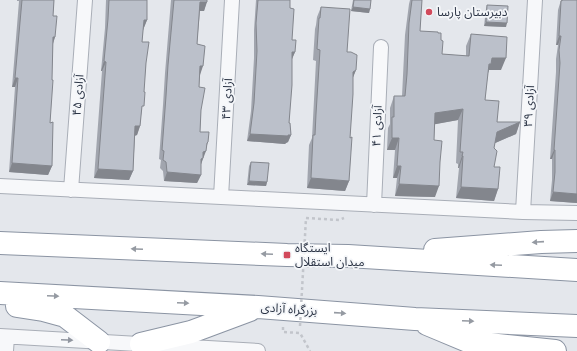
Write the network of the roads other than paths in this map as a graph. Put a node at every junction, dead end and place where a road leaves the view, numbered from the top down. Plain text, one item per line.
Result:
1 (84, 0) edge
2 (232, 0) edge
3 (535, 0) edge
4 (381, 47) dead end
5 (0, 186) edge
6 (71, 190) junction
7 (221, 197) junction
8 (374, 205) junction
9 (523, 212) junction
10 (577, 213) edge
11 (577, 241) edge
12 (0, 243) edge
13 (348, 256) junction
14 (577, 270) edge
15 (0, 293) edge
16 (0, 303) edge
17 (258, 307) junction
18 (415, 319) junction
19 (577, 326) edge
20 (3, 336) edge
21 (100, 342) junction
22 (140, 344) joint
23 (163, 345) edge
24 (6, 351) edge
25 (258, 351) edge
26 (555, 351) edge

1 - 6 street, ۴۵ آزادی
2 - 7 street, ۴۳ آزادی
3 - 9 street, ۳۹ آزادی
4 - 8 street, ۴۱ آزادی
5 - 6 street
6 - 7 street
7 - 8 street
8 - 9 street
9 - 10 street
11 -> 13 highway
13 -> 12 highway
14 -> 13 highway
15 -> 17 highway, بزرگراه آزادی
16 - 21 highway
17 -> 18 highway, بزرگراه آزادی
17 - 23 highway
18 -> 19 highway, بزرگراه آزادی
18 - 26 highway
20 -> 21 street
20 - 24 street
21 - 22 street
22 - 23 highway
23 - 25 street

